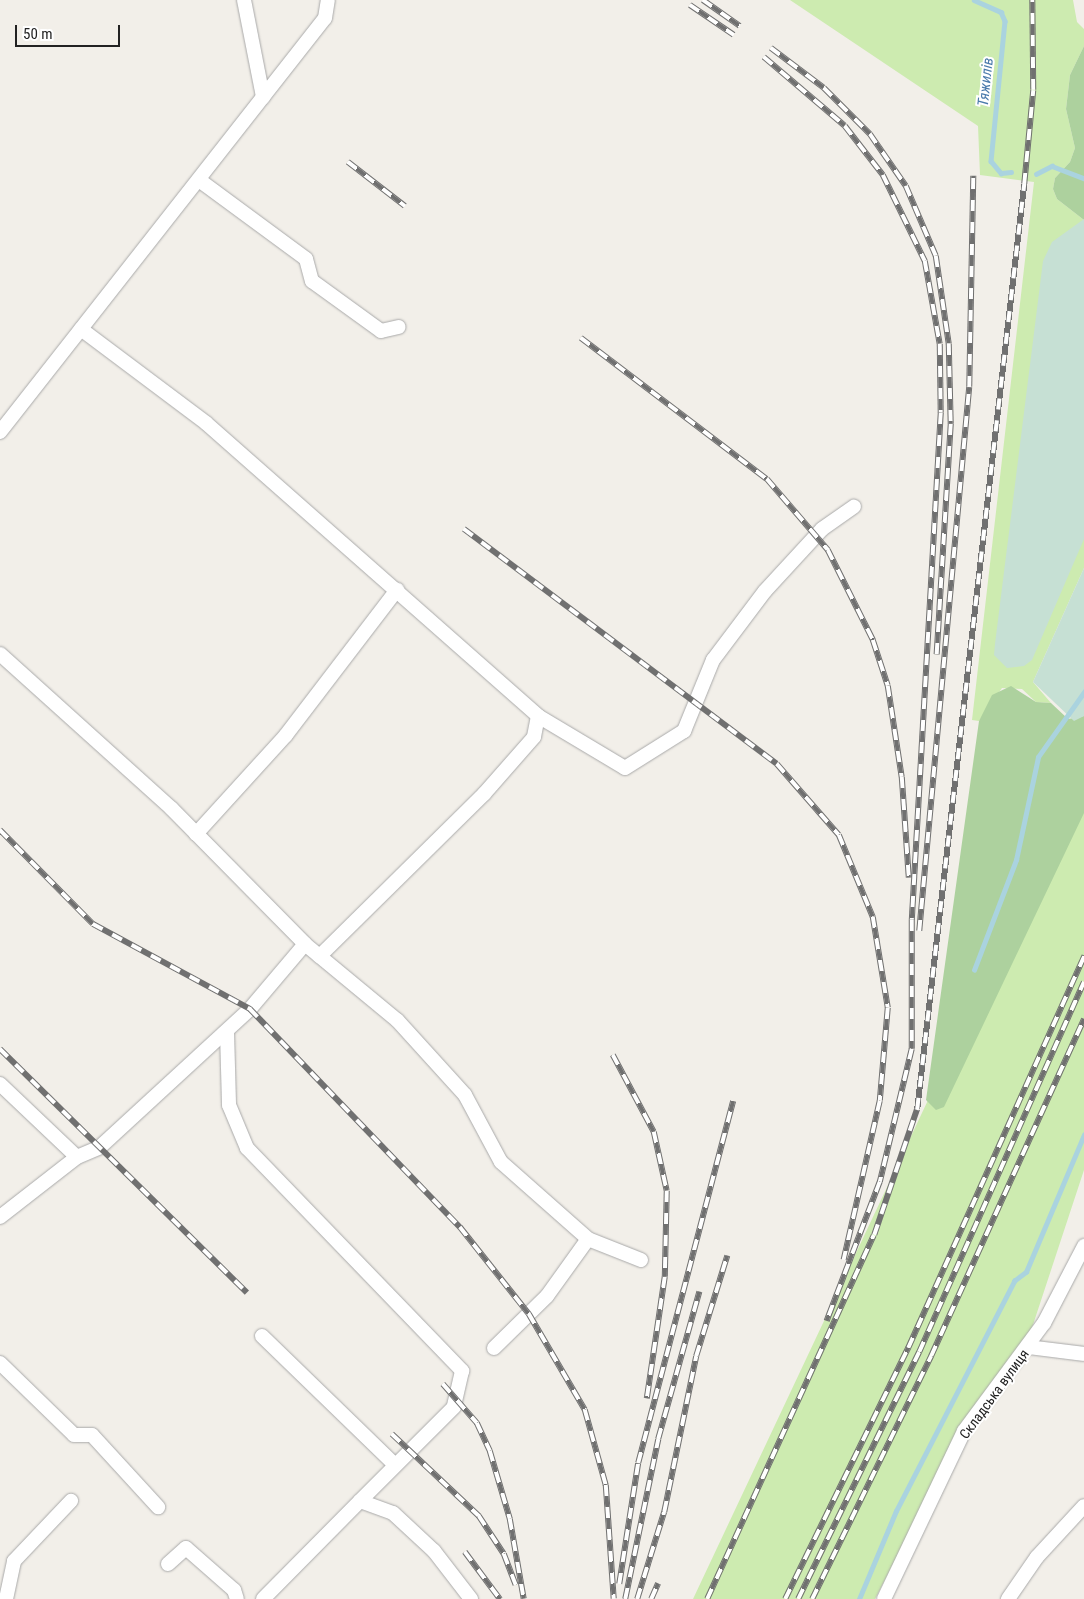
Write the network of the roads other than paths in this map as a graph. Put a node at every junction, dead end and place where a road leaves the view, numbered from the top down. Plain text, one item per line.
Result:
1 (244, 0) edge
2 (328, 0) edge
3 (263, 97) junction
4 (199, 180) junction
5 (399, 327) dead end
6 (81, 329) junction
7 (0, 432) edge
8 (854, 507) dead end
9 (397, 590) junction
10 (0, 654) edge
11 (538, 716) junction
12 (196, 834) junction
13 (305, 944) junction
14 (320, 956) junction
15 (226, 1032) junction
16 (0, 1084) edge
17 (77, 1157) junction
18 (2, 1211) edge
19 (588, 1240) junction
20 (1084, 1246) edge
21 (641, 1260) dead end
22 (262, 1336) dead end
23 (1028, 1347) junction
24 (494, 1348) dead end
25 (1084, 1354) edge
26 (0, 1363) edge
27 (395, 1465) junction
28 (71, 1501) dead end
29 (360, 1501) junction
30 (1084, 1506) edge
31 (158, 1507) dead end
32 (168, 1564) dead end
33 (6, 1599) edge
34 (237, 1599) edge
35 (263, 1599) edge
36 (471, 1599) edge
37 (884, 1599) edge
38 (1008, 1599) edge

1 - 3 street
2 - 3 street
3 - 4 street
4 - 5 street
4 - 6 street
6 - 7 street
6 - 9 street
8 - 11 street
9 - 11 street
9 - 12 street
10 - 12 street
11 - 14 street
12 - 13 street
13 - 14 street
13 - 15 street
14 - 19 street
15 - 17 street
15 - 27 street
16 - 17 street
17 - 18 street
19 - 21 street
19 - 24 street
20 - 23 street, Складська вулиця
22 - 27 street
23 - 25 street
23 - 37 street, Складська вулиця
26 - 31 street
27 - 29 street
28 - 33 street
29 - 35 street
29 - 36 street
30 - 38 street
32 - 34 street

